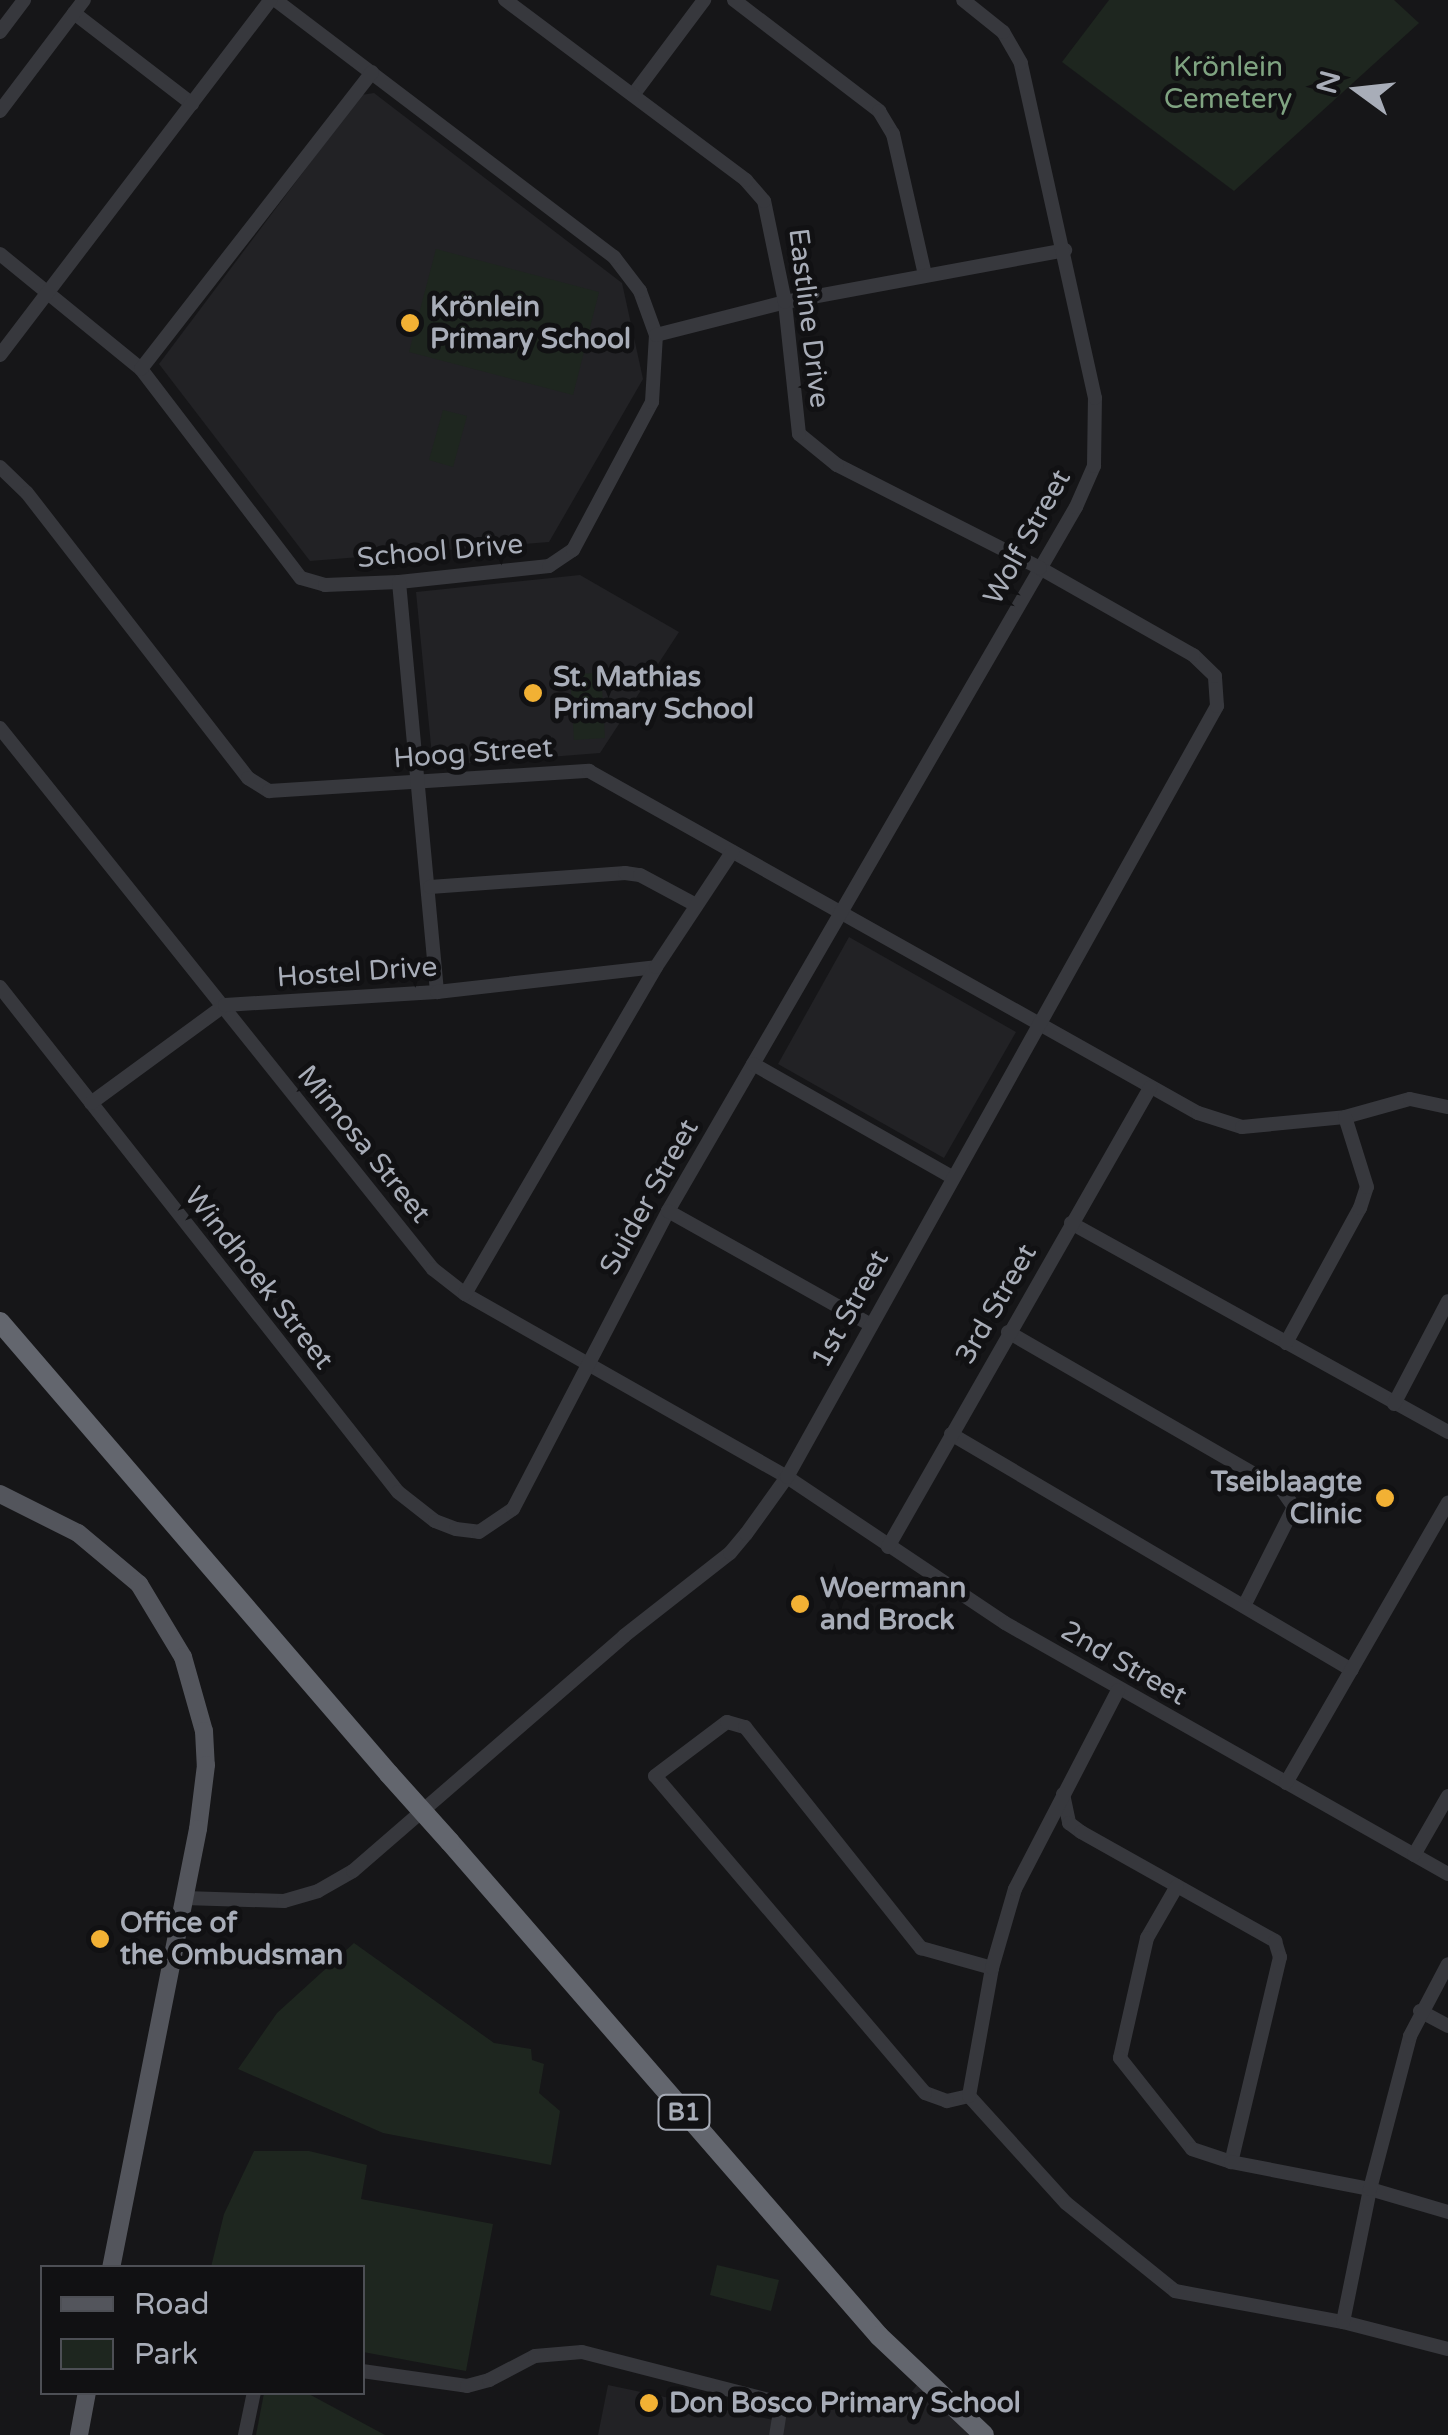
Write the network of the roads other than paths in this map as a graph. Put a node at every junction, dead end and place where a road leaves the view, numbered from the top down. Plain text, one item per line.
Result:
1 (24, 0) edge
2 (273, 0) edge
3 (505, 0) edge
4 (704, 0) edge
5 (734, 0) edge
6 (963, 0) edge
7 (79, 6) edge
8 (0, 32) edge
9 (372, 72) junction
10 (633, 95) junction
11 (192, 104) junction
12 (0, 111) edge
13 (1065, 250) junction
14 (0, 254) edge
15 (925, 274) junction
16 (48, 292) junction
17 (785, 302) junction
18 (656, 334) junction
19 (0, 354) edge
20 (141, 368) junction
21 (0, 467) edge
22 (1040, 568) junction
23 (399, 582) junction
24 (0, 728) edge
25 (419, 782) junction
26 (732, 852) junction
27 (430, 887) junction
28 (696, 905) junction
29 (837, 914) junction
30 (656, 967) junction
31 (0, 986) edge
32 (437, 992) junction
33 (225, 1006) junction
34 (1037, 1026) junction
35 (753, 1064) junction
36 (1150, 1088) junction
37 (92, 1104) junction
38 (1448, 1107) edge
39 (1345, 1117) junction
40 (952, 1177) junction
41 (668, 1211) junction
42 (1071, 1223) junction
43 (465, 1294) junction
44 (1448, 1302) edge
45 (869, 1324) junction
46 (2, 1327) edge
47 (1008, 1332) junction
48 (1286, 1343) junction
49 (587, 1360) junction
50 (1394, 1404) junction
51 (1448, 1432) edge
52 (951, 1434) junction
53 (787, 1477) junction
54 (0, 1494) edge
55 (1448, 1502) edge
56 (513, 1509) joint
57 (888, 1547) junction
58 (1244, 1606) junction
59 (1352, 1670) junction
60 (1118, 1690) junction
61 (1286, 1783) junction
62 (1063, 1794) junction
63 (1448, 1796) edge
64 (1414, 1855) junction
65 (1448, 1874) edge
66 (1177, 1886) junction
67 (184, 1898) junction
68 (1448, 1964) edge
69 (992, 1968) junction
70 (1420, 2011) junction
71 (1448, 2026) edge
72 (969, 2096) junction
73 (1231, 2162) junction
74 (1370, 2189) junction
75 (1448, 2212) edge
76 (112, 2265) edge
77 (1343, 2322) junction
78 (1448, 2350) edge
79 (365, 2371) edge
80 (86, 2395) edge
81 (253, 2395) edge
82 (79, 2435) edge
83 (244, 2435) edge
84 (776, 2435) edge
85 (984, 2435) edge

1 - 8 street
2 - 9 street, School Drive
2 - 11 street
3 - 10 street, Eastline Drive
4 - 10 street
5 - 15 street
6 - 13 street, Wolf Street
7 - 11 street
7 - 12 street
9 - 18 street, School Drive
9 - 20 street
10 - 17 street, Eastline Drive
11 - 16 street
13 - 15 street
13 - 22 street, Wolf Street
14 - 16 street, School Drive
15 - 17 street
16 - 19 street
16 - 20 street, School Drive
17 - 18 street
17 - 22 street, Eastline Drive
18 - 23 street, School Drive
20 - 23 street, School Drive
21 - 25 street, Hoog Street
22 - 29 street, Wolf Street
22 - 34 street, 1st Street
23 - 25 street
24 - 33 street, Mimosa Street
25 - 26 street, Hoog Street
25 - 27 street
26 - 28 street
26 - 29 street, Hoog Street
27 - 28 street
27 - 32 street
28 - 30 street
29 - 34 street, Hoog Street
29 - 35 street, Suider Street
30 - 32 street, Hostel Drive
30 - 43 street
31 - 37 street, Windhoek Street
32 - 33 street, Hostel Drive
33 - 37 street
33 - 43 street, Mimosa Street
34 - 36 street, Hoog Street
34 - 40 street, 1st Street
35 - 40 street
35 - 41 street, Suider Street
36 - 39 street, Hoog Street
36 - 42 street, 3rd Street
37 - 56 street, Windhoek Street
38 - 39 street, Hoog Street
39 - 48 street
40 - 45 street, 1st Street
41 - 45 street
41 - 49 street, Suider Street
42 - 47 street, 3rd Street
42 - 48 street
43 - 49 street, Mimosa Street
44 - 50 street
45 - 53 street, 1st Street
46 - 85 highway, B1, bridge
47 - 52 street, 3rd Street
47 - 58 street
48 - 50 street
49 - 53 street, Mimosa Street
49 - 56 street, Suider Street
50 - 51 street
52 - 57 street, 3rd Street
52 - 58 street
53 - 57 street, 2nd Street
53 - 67 street, 1st Street
54 - 67 main road
55 - 59 street
57 - 60 street, 2nd Street
58 - 59 street
59 - 61 street
60 - 61 street, 2nd Street
60 - 62 street
61 - 64 street, 2nd Street
62 - 66 street
62 - 69 street
63 - 64 street
64 - 65 street, 2nd Street
66 - 73 street
66 - 73 street
67 - 76 main road
68 - 70 street
69 - 72 street
69 - 72 street
70 - 71 street
70 - 74 street
72 - 77 street
73 - 74 street
74 - 75 street
74 - 77 street
77 - 78 street
79 - 84 street
80 - 82 main road
81 - 83 street

